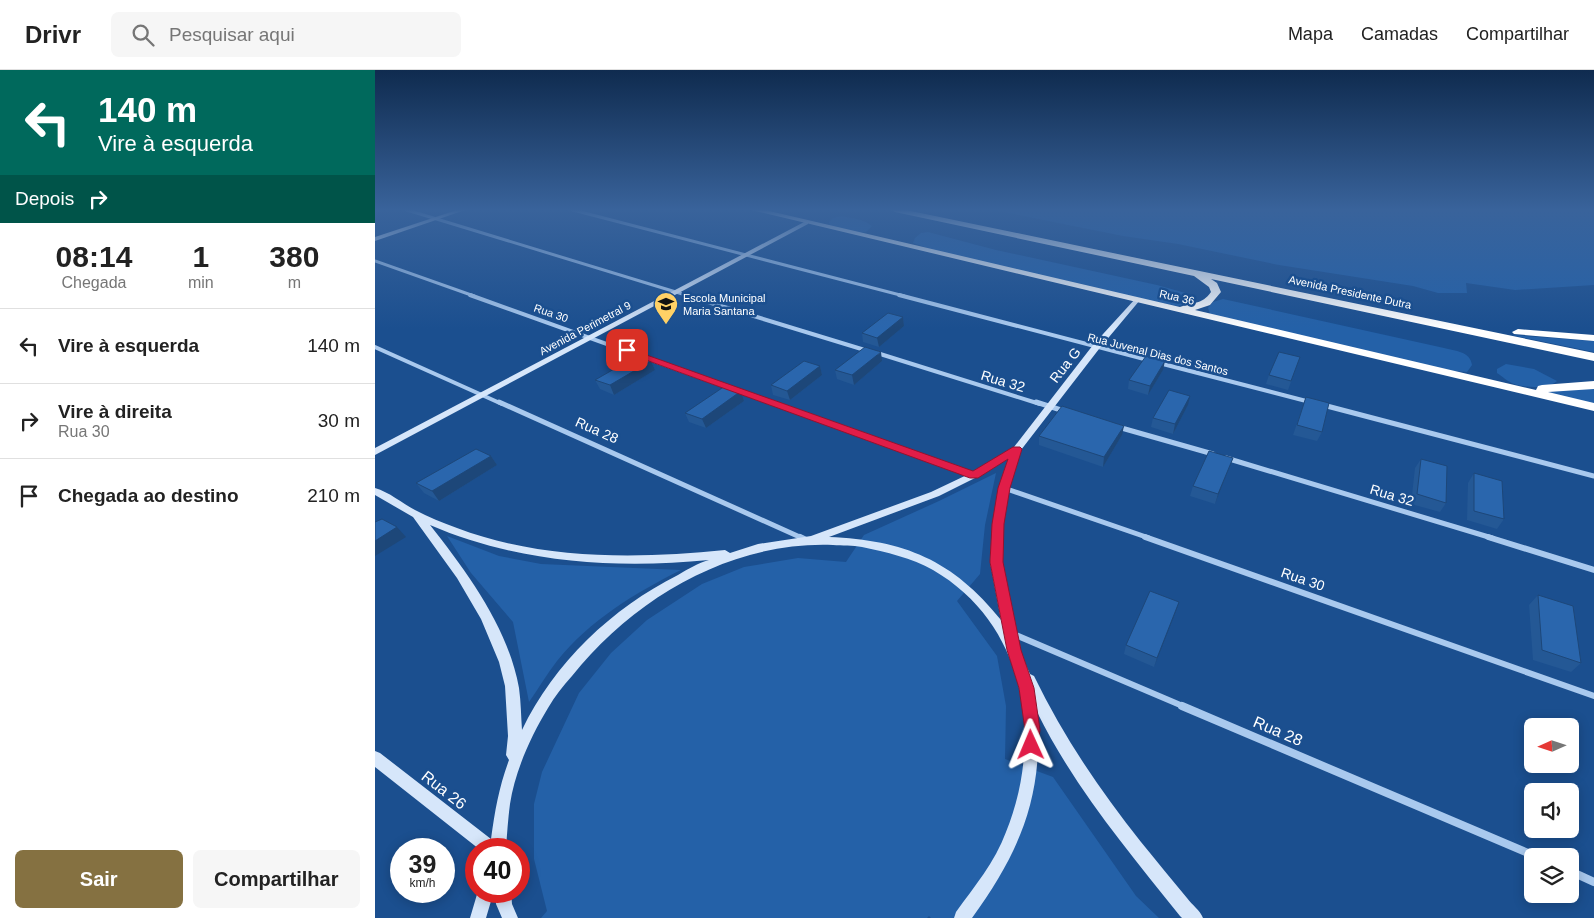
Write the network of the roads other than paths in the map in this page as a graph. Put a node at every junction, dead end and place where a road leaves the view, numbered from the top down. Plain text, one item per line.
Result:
1 (539, 250) edge
2 (724, 250) edge
3 (756, 250) edge
4 (921, 250) edge
5 (1083, 250) edge
6 (745, 255) junction
7 (375, 261) edge
8 (1180, 270) junction
9 (678, 292) junction
10 (1137, 300) junction
11 (1353, 306) junction
12 (1168, 308) junction
13 (591, 337) junction
14 (1594, 338) edge
15 (375, 347) edge
16 (1097, 347) junction
17 (1594, 357) edge
18 (1594, 385) edge
19 (1526, 390) junction
20 (484, 394) junction
21 (1050, 407) junction
22 (1594, 407) edge
23 (1069, 412) edge
24 (1115, 426) edge
25 (1017, 449) junction
26 (375, 452) edge
27 (974, 475) junction
28 (1594, 476) edge
29 (1004, 488) junction
30 (375, 491) edge
31 (416, 515) junction
32 (808, 540) junction
33 (746, 551) junction
34 (1594, 570) edge
35 (1011, 633) junction
36 (1014, 650) junction
37 (1594, 696) edge
38 (375, 758) edge
39 (509, 780) junction
40 (478, 838) edge
41 (499, 838) edge
42 (1524, 851) edge
43 (1579, 875) edge
44 (1594, 882) edge
45 (482, 903) edge
46 (504, 903) edge
47 (478, 918) edge
48 (510, 918) edge
49 (963, 918) edge
50 (1195, 918) edge

1 - 9 street, Rua 32
2 - 6 street, Rua Juvenal Dias dos Santos
3 - 6 street, Avenida Perimetral 9
4 - 10 highway, Rua 36
5 - 8 highway, Avenida Presidente Dutra
6 - 9 street, Avenida Perimetral 9
6 - 16 street, Rua Juvenal Dias dos Santos
7 - 13 street, Rua 30
8 - 11 highway, Avenida Presidente Dutra
8 - 12 highway
9 - 13 street, Avenida Perimetral 9
9 - 21 street, Rua 32
10 - 12 highway, Rua 36
10 - 16 street, Rua G
11 - 14 highway
11 - 17 highway, Avenida Presidente Dutra
12 - 19 highway, Rua 36
13 - 20 street, Avenida Perimetral 9
13 - 27 street, Rua 30
15 - 20 street, Rua 28
16 - 21 street, Rua G
16 - 28 street, Rua Juvenal Dias dos Santos
18 - 19 highway
19 - 22 highway, Rua 36
20 - 26 street, Avenida Perimetral 9
20 - 32 street, Rua 28
21 - 23 street, Rua 32
21 - 25 street, Rua G
24 - 34 street, Rua 32
25 - 27 street
25 - 29 street
27 - 32 street
29 - 35 street
29 - 37 street, Rua 30
30 - 31 street
31 - 33 street
31 - 39 street
32 - 33 street
32 - 36 street
33 - 39 street
35 - 36 street
35 - 42 street, Rua 28
36 - 49 street
36 - 50 street
38 - 40 street, Rua 26
39 - 41 street
43 - 44 street
45 - 47 street
46 - 48 street

